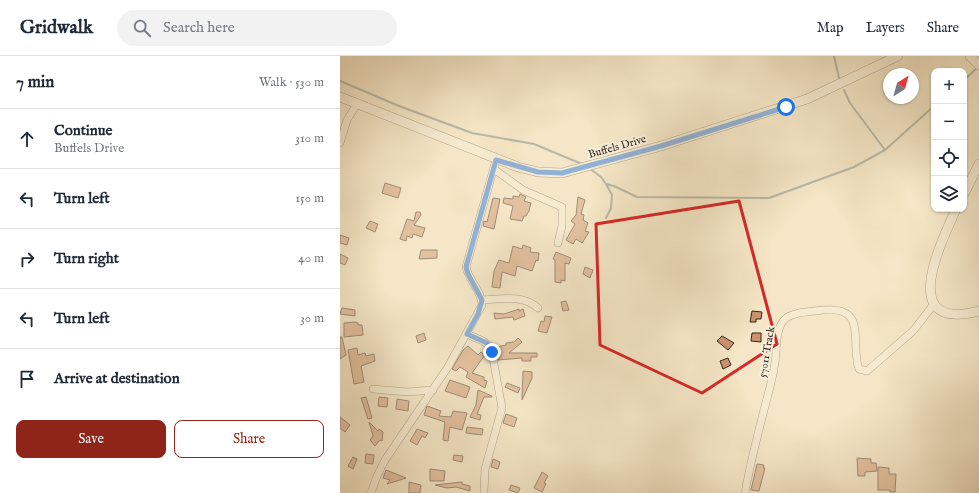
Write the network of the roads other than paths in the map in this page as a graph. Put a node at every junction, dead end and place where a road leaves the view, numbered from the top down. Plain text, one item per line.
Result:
1 (898, 56) edge
2 (340, 97) edge
3 (357, 104) junction
4 (340, 143) edge
5 (495, 164) junction
6 (979, 164) edge
7 (967, 188) edge
8 (955, 212) edge
9 (558, 243) dead end
10 (482, 300) junction
11 (934, 304) junction
12 (538, 308) dead end
13 (979, 311) edge
14 (467, 334) junction
15 (373, 389) dead end
16 (433, 390) junction
17 (484, 491) dead end
18 (371, 493) edge
19 (745, 493) edge

1 - 5 street, Buffels Drive
2 - 3 street, Buffels Drive
3 - 4 street
3 - 5 street, Buffels Drive
5 - 9 street
5 - 10 street
6 - 7 street
8 - 11 street
10 - 12 street
10 - 14 street
11 - 13 street
11 - 19 street, 57011 Track
14 - 16 street
14 - 17 street
15 - 16 street
16 - 18 street

